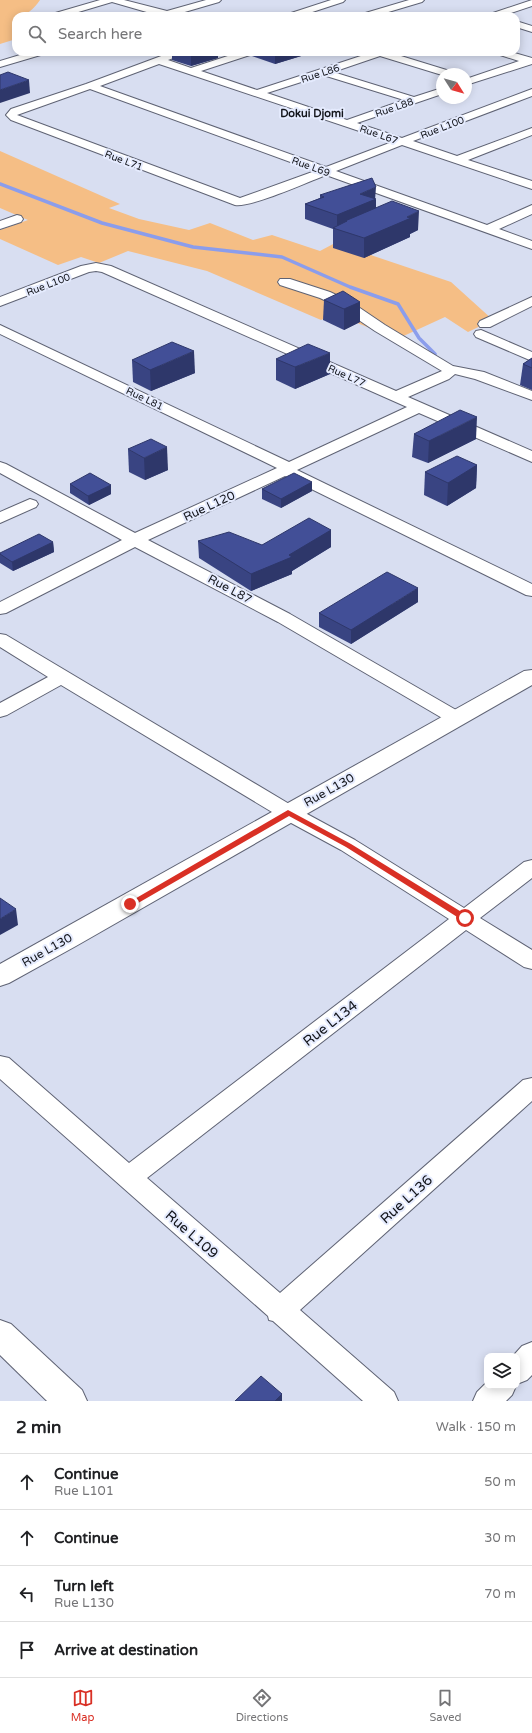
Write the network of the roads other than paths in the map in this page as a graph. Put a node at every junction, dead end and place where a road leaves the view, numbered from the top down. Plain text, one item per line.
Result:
1 (110, 0) edge
2 (114, 0) edge
3 (216, 0) edge
4 (419, 0) edge
5 (526, 0) edge
6 (339, 3) edge
7 (532, 3) edge
8 (69, 12) edge
9 (153, 12) edge
10 (174, 12) edge
11 (306, 12) edge
12 (374, 12) edge
13 (505, 12) edge
14 (520, 25) edge
15 (532, 29) edge
16 (27, 56) edge
17 (170, 56) edge
18 (237, 56) edge
19 (370, 56) edge
20 (394, 56) edge
21 (514, 56) edge
22 (158, 60) junction
23 (531, 61) edge
24 (0, 64) edge
25 (436, 70) edge
26 (190, 71) junction
27 (324, 72) junction
28 (472, 79) edge
29 (90, 86) junction
30 (436, 92) edge
31 (532, 92) edge
32 (257, 93) junction
33 (413, 100) junction
34 (347, 123) junction
35 (530, 134) edge
36 (404, 142) junction
37 (458, 160) junction
38 (325, 172) junction
39 (532, 185) edge
40 (239, 202) joint
41 (415, 204) junction
42 (401, 210) edge
43 (532, 210) edge
44 (17, 219) dead end
45 (0, 225) edge
46 (488, 229) junction
47 (532, 245) edge
48 (96, 267) joint
49 (285, 282) dead end
50 (532, 301) edge
51 (0, 302) edge
52 (0, 328) edge
53 (532, 357) edge
54 (449, 369) junction
55 (532, 396) edge
56 (395, 397) junction
57 (419, 407) junction
58 (532, 457) edge
59 (0, 467) edge
60 (288, 469) junction
61 (30, 504) dead end
62 (0, 518) edge
63 (135, 540) junction
64 (532, 591) edge
65 (0, 609) edge
66 (0, 639) edge
67 (532, 676) edge
68 (61, 677) junction
69 (0, 711) edge
70 (456, 718) junction
71 (288, 813) junction
72 (532, 867) edge
73 (465, 918) junction
74 (532, 961) edge
75 (0, 976) edge
76 (0, 1065) edge
77 (532, 1087) edge
78 (128, 1178) junction
79 (279, 1311) junction
80 (0, 1334) edge
81 (532, 1355) edge
82 (520, 1368) edge
83 (499, 1389) edge
84 (70, 1401) edge
85 (384, 1401) edge
86 (487, 1401) edge

1 - 8 street
2 - 9 street
3 - 10 street
4 - 12 street
5 - 7 street
6 - 11 street
7 - 13 street
14 - 15 street
16 - 24 street
17 - 22 street
18 - 26 street
19 - 27 street, Rue L86
20 - 25 street
21 - 23 street
22 - 26 street, Rue L67
22 - 29 street
23 - 28 street
26 - 32 street, Rue L67
27 - 32 street, Rue L86
27 - 33 street
29 - 38 street, Rue L69
29 - 40 street, Rue L71
30 - 33 street, Rue L88
31 - 36 street, Rue L100
32 - 34 street, Rue L67
33 - 34 street, Rue L88
34 - 36 street, Rue L67
35 - 37 street
36 - 37 street, Rue L67
36 - 38 street, Rue L100
37 - 39 street, Rue L67
38 - 40 street, Rue L100
38 - 41 street, Rue L69
41 - 42 street
41 - 46 street, Rue L69
43 - 46 street
44 - 45 street
46 - 47 street, Rue L69
48 - 51 street, Rue L100
48 - 56 street, Rue L77
49 - 54 street
50 - 53 street
52 - 60 street, Rue L81
54 - 55 street
54 - 56 street
56 - 57 street, Rue L77
57 - 58 street, Rue L77
57 - 60 street, Rue L120
59 - 63 street, Rue L87
60 - 63 street, Rue L120
60 - 64 street, Rue L81
61 - 62 street
63 - 65 street, Rue L120
63 - 70 street, Rue L87
66 - 68 street
67 - 70 street, Rue L130
68 - 69 street
68 - 71 street
70 - 71 street, Rue L130
71 - 73 street
71 - 75 street, Rue L130
72 - 73 street, Rue L134
73 - 74 street
73 - 78 street, Rue L134
76 - 78 street, Rue L109
77 - 79 street, Rue L136
78 - 79 street, Rue L109
79 - 85 street, Rue L109
80 - 84 street
81 - 82 street
83 - 86 street

